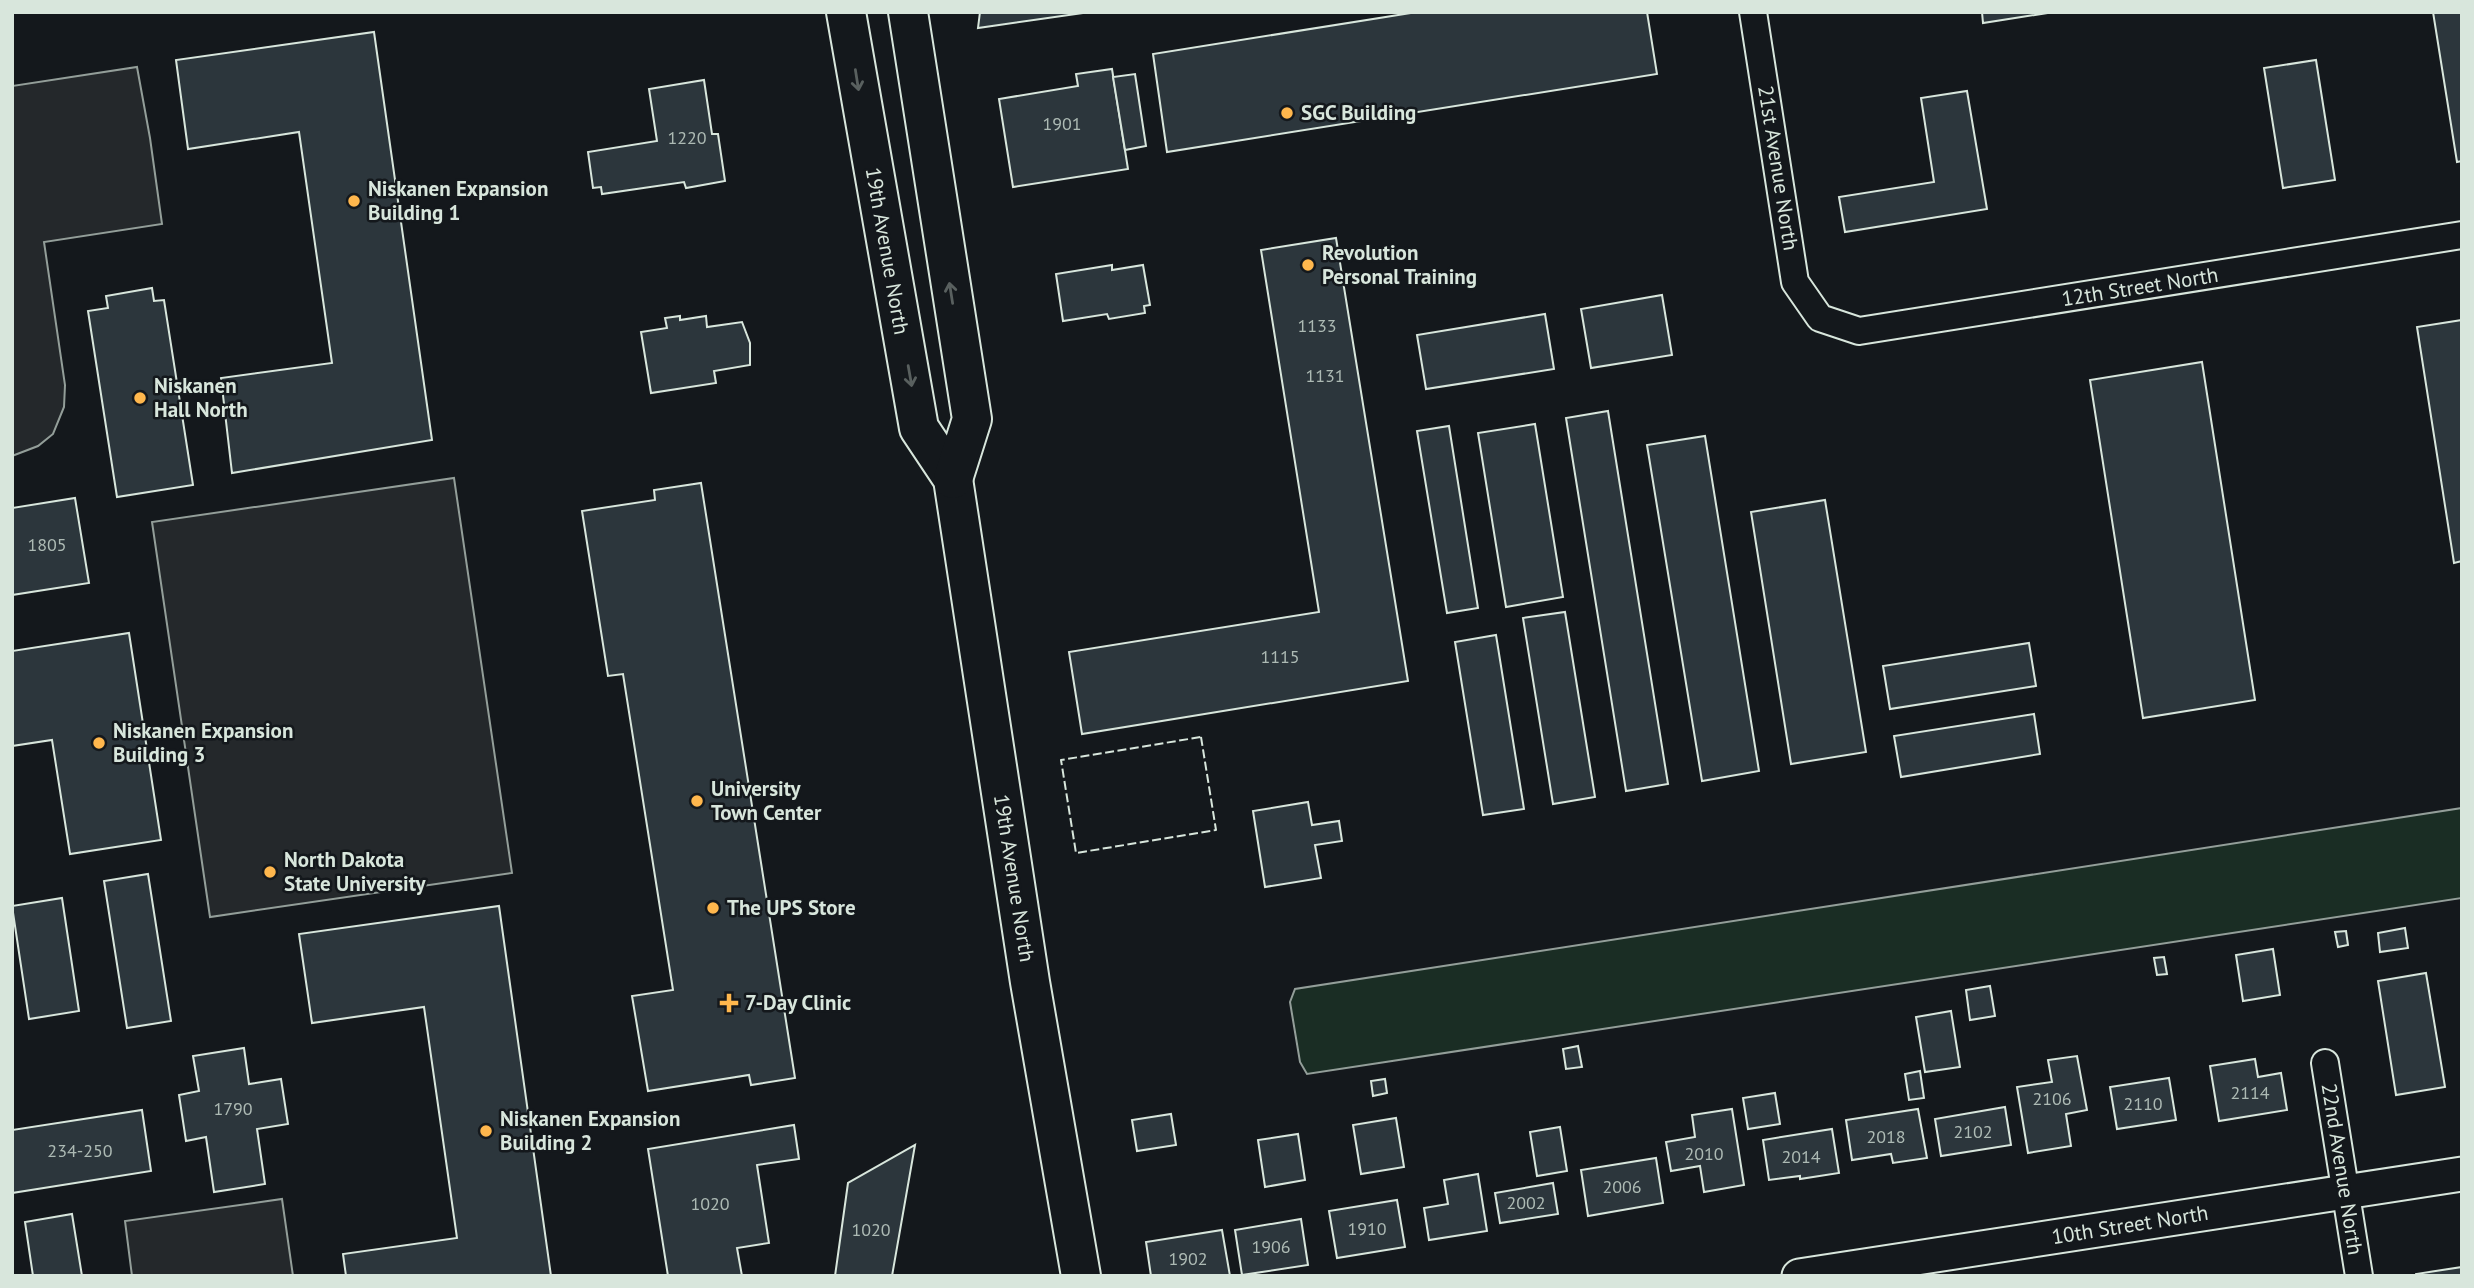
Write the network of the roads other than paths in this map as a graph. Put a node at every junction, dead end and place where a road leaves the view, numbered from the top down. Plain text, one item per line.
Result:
1 (846, 12) edge
2 (908, 12) edge
3 (1753, 12) edge
4 (2462, 235) edge
5 (1820, 318) joint
6 (953, 479) junction
7 (2325, 1063) dead end
8 (2462, 1174) edge
9 (2346, 1192) junction
10 (1081, 1276) edge
11 (1799, 1276) edge
12 (2359, 1276) edge

1 -> 6 main road, 19th Avenue North
6 -> 2 main road, 19th Avenue North
3 - 5 street, 21st Avenue North
4 - 5 street, 12th Street North
6 - 10 main road, 19th Avenue North
7 - 9 street, 22nd Avenue North
8 - 9 street, 10th Street North
9 - 11 street, 10th Street North
9 - 12 street, 22nd Avenue North

